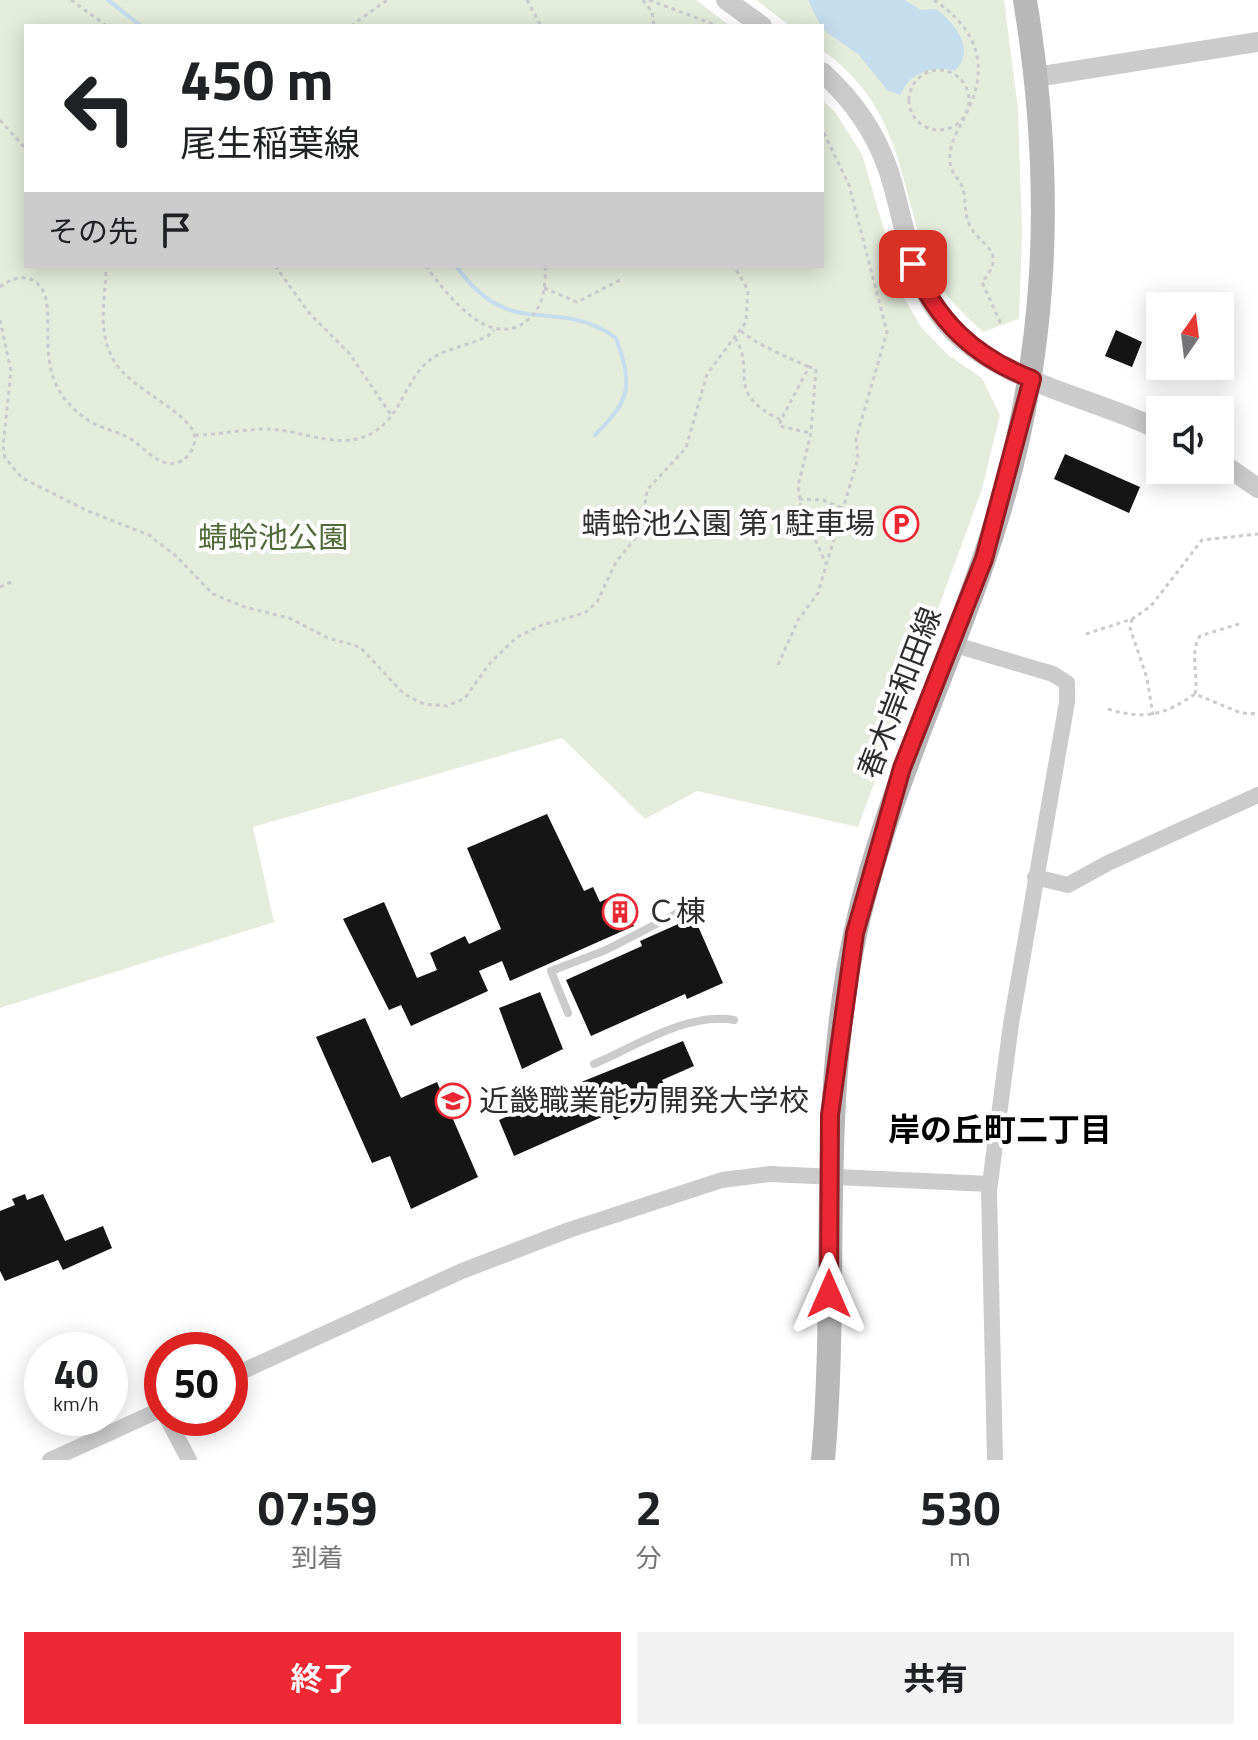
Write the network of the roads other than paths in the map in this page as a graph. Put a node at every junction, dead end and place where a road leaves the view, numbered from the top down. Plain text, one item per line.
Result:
1 (726, 0) edge
2 (1025, 0) edge
3 (759, 24) edge
4 (1258, 42) edge
5 (824, 74) edge
6 (1036, 77) junction
7 (1032, 379) junction
8 (1146, 424) edge
9 (1234, 472) edge
10 (1258, 488) edge
11 (952, 644) junction
12 (1258, 795) edge
13 (1035, 877) junction
14 (689, 907) dead end
15 (568, 1013) dead end
16 (734, 1020) dead end
17 (594, 1064) dead end
18 (829, 1178) junction
19 (990, 1184) junction
20 (248, 1369) edge
21 (144, 1417) edge
22 (176, 1436) edge
23 (50, 1460) edge
24 (189, 1460) edge
25 (823, 1460) edge
26 (995, 1460) edge

1 - 3 street
2 - 6 main road, 春木岸和田線
4 - 6 street
5 - 7 street
6 - 7 main road, 春木岸和田線
7 - 8 street
7 - 11 main road, 春木岸和田線
9 - 10 street
11 - 13 street
11 - 18 main road, 春木岸和田線
12 - 13 street
13 - 19 street
14 - 15 lane
16 - 17 lane
18 - 19 street
18 - 20 street
18 - 25 main road, 春木岸和田線
19 - 26 street
21 - 23 street
22 - 24 street

